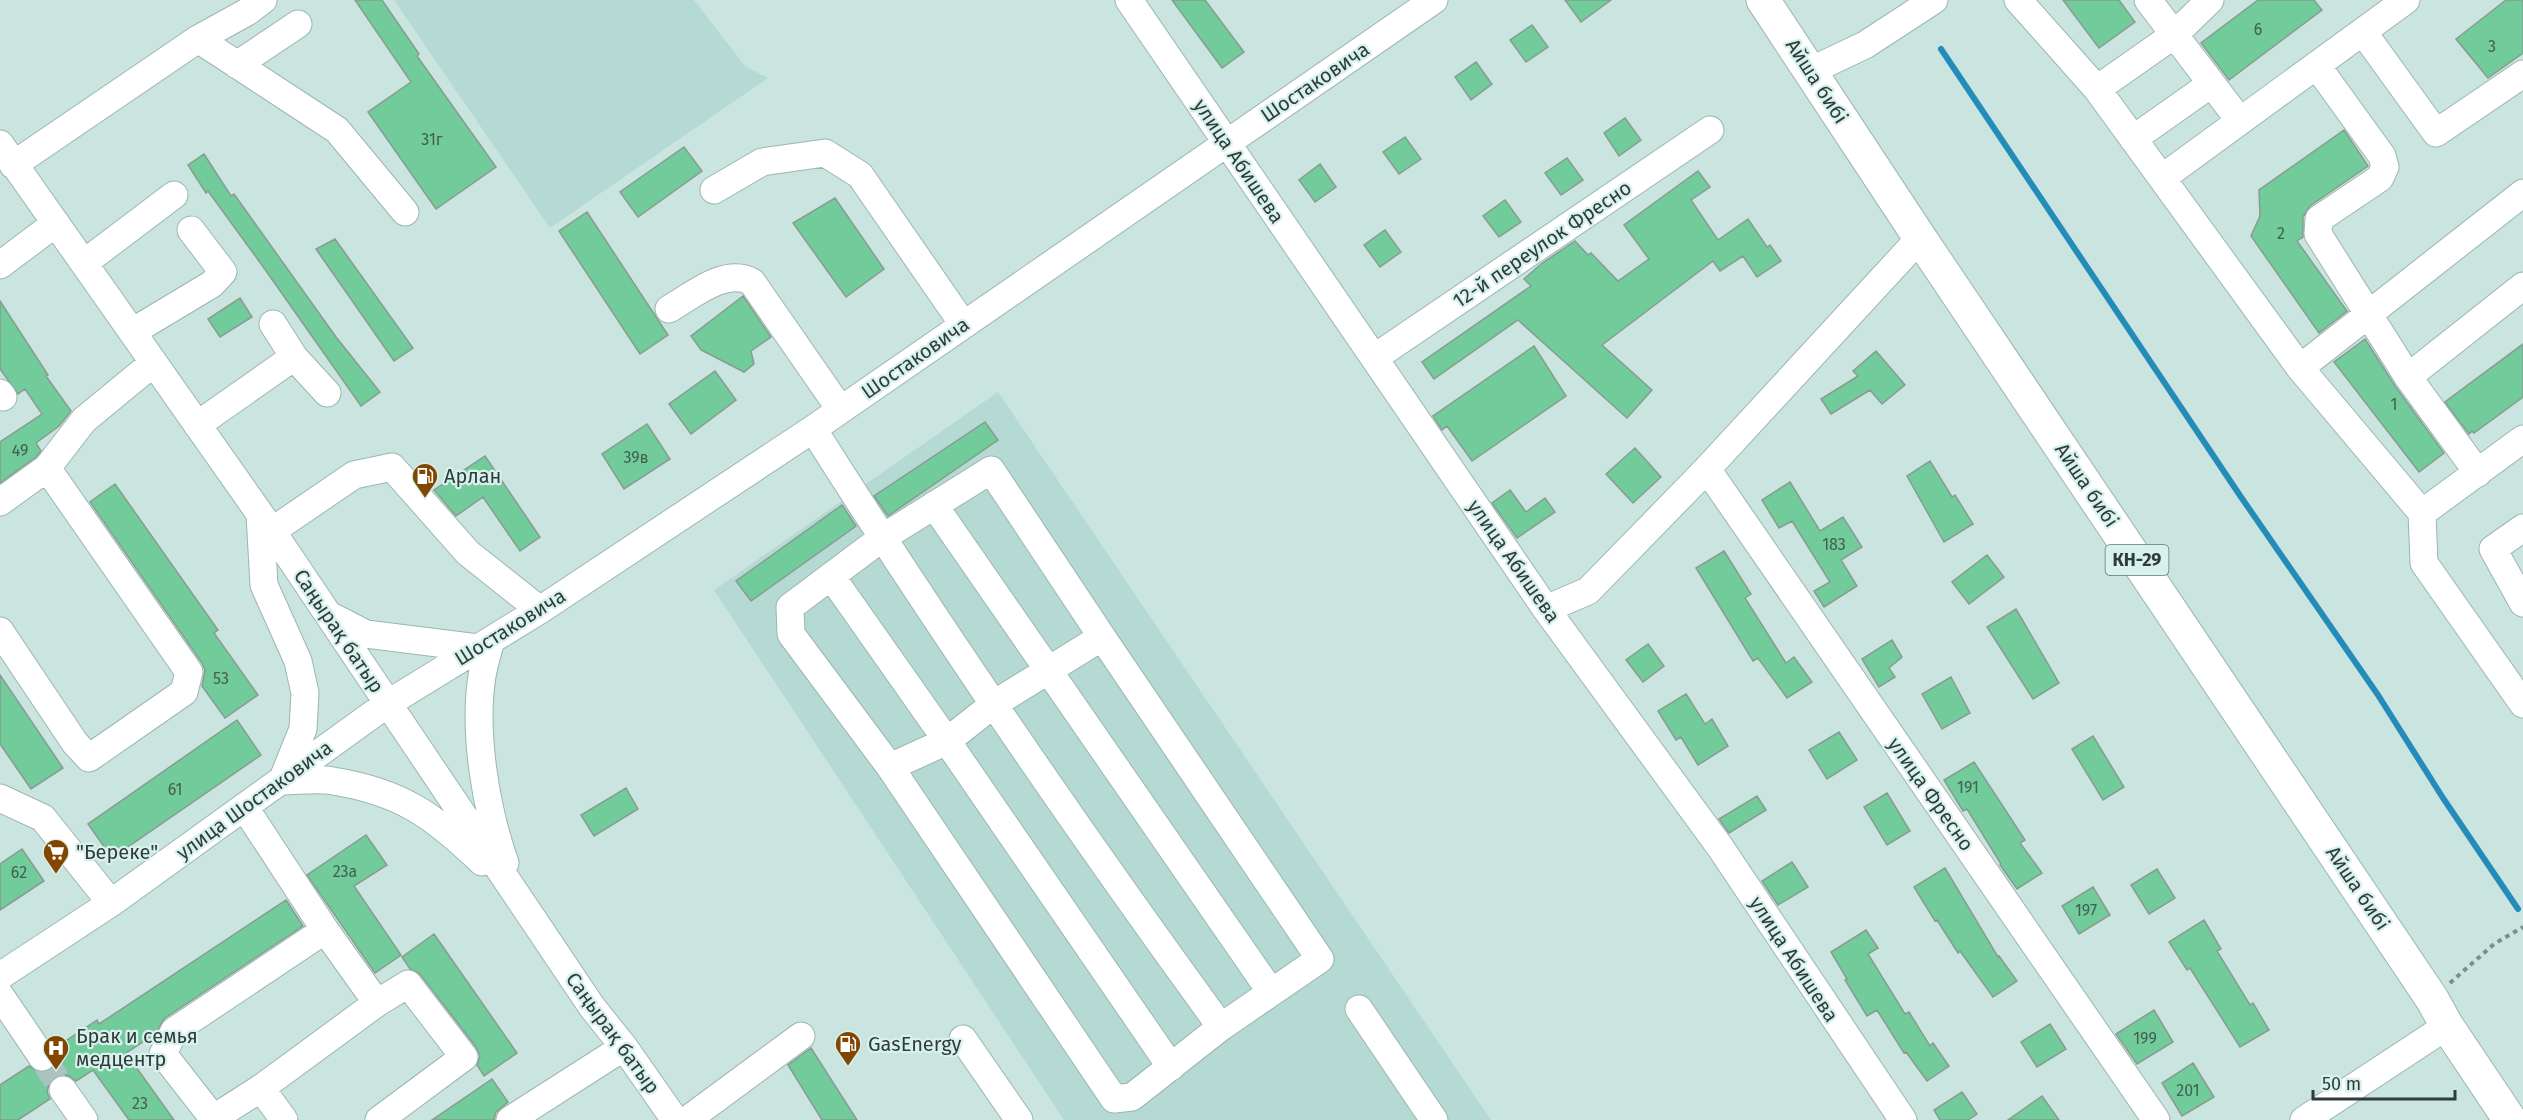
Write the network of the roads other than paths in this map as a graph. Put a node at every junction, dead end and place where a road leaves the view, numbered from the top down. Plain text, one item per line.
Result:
1 (262, 0) edge
2 (1129, 0) edge
3 (1763, 0) edge
4 (2018, 0) edge
5 (2148, 0) edge
6 (2210, 0) edge
7 (2406, 0) edge
8 (1933, 1) edge
9 (1419, 5) edge
10 (298, 24) dead end
11 (2363, 32) junction
12 (2174, 35) junction
13 (198, 39) junction
14 (237, 65) junction
15 (2317, 66) junction
16 (1810, 71) junction
17 (2523, 74) edge
18 (2211, 84) junction
19 (2097, 89) junction
20 (2240, 121) junction
21 (1710, 130) dead end
22 (2133, 140) junction
23 (1226, 142) junction
24 (7, 154) edge
25 (2162, 178) junction
26 (714, 190) dead end
27 (2523, 193) edge
28 (174, 195) dead end
29 (405, 212) dead end
30 (56, 223) junction
31 (191, 231) dead end
32 (1920, 238) junction
33 (84, 263) junction
34 (0, 265) edge
35 (2523, 286) edge
36 (669, 309) dead end
37 (2368, 316) junction
38 (273, 324) dead end
39 (963, 324) junction
40 (132, 332) junction
41 (294, 357) junction
42 (1374, 358) junction
43 (152, 364) junction
44 (2300, 368) junction
45 (2408, 376) junction
46 (327, 393) dead end
47 (840, 409) junction
48 (197, 425) junction
49 (813, 429) junction
50 (2523, 439) edge
51 (46, 468) junction
52 (1707, 469) junction
53 (2478, 473) junction
54 (0, 502) edge
55 (934, 505) junction
56 (2422, 513) junction
57 (266, 523) junction
58 (2523, 528) edge
59 (882, 538) junction
60 (831, 576) junction
61 (2523, 603) edge
62 (1546, 609) junction
63 (540, 610) junction
64 (327, 614) junction
65 (0, 631) edge
66 (1102, 637) junction
67 (484, 644) junction
68 (1048, 671) junction
69 (387, 704) junction
70 (994, 704) junction
71 (2523, 704) edge
72 (947, 741) junction
73 (890, 767) junction
74 (282, 781) junction
75 (2, 802) edge
76 (245, 808) junction
77 (516, 894) junction
78 (111, 903) junction
79 (325, 930) junction
80 (0, 976) edge
81 (1271, 993) junction
82 (0, 995) edge
83 (377, 1003) junction
84 (1359, 1009) dead end
85 (2440, 1012) junction
86 (1221, 1027) junction
87 (801, 1036) dead end
88 (963, 1039) dead end
89 (624, 1047) junction
90 (42, 1057) tunnel mouth
91 (1171, 1067) junction
92 (261, 1088) junction
93 (63, 1090) tunnel mouth
94 (212, 1119) edge
95 (84, 1120) edge
96 (284, 1120) edge
97 (379, 1120) edge
98 (510, 1120) edge
99 (675, 1120) edge
100 (687, 1120) edge
101 (1018, 1120) edge
102 (1434, 1120) edge
103 (1903, 1120) edge
104 (2156, 1120) edge
105 (2304, 1120) edge
106 (2510, 1120) edge

1 - 13 street
2 - 23 street, улица Абишева
3 - 16 main road, Айша бибі / КН-29
4 - 19 street
5 - 12 street
6 - 12 street
7 - 11 street
8 - 16 street
9 - 23 street, Шостаковича
10 - 14 street
11 - 15 street
11 - 17 street
12 - 18 street
12 - 19 street
13 - 14 street
13 - 24 street
14 - 29 street
15 - 20 street
15 - 37 street
16 - 32 main road, Айша бибі / КН-29
18 - 20 street
18 - 22 street
19 - 22 street
20 - 25 street
21 - 42 street, 12-й переулок Фресно
22 - 25 street
23 - 39 street, Шостаковича
23 - 42 street, улица Абишева
24 - 30 street, Саңырақ батыр
25 - 44 street
26 - 39 street
27 - 37 street
28 - 33 street
30 - 33 street, Саңырақ батыр
30 - 34 street
31 - 40 street
32 - 52 street
32 - 85 main road, Айша бибі / КН-29
33 - 40 street, Саңырақ батыр
35 - 45 street
36 - 47 street
37 - 44 street
37 - 45 street
38 - 41 street
39 - 47 street, Шостаковича
40 - 43 street, Саңырақ батыр
41 - 46 street
41 - 48 street
42 - 62 street, улица Абишева
43 - 48 street, Саңырақ батыр
43 - 51 street
44 - 56 street
45 - 53 street
47 - 49 street, Шостаковича
48 - 57 street, Саңырақ батыр
49 - 59 street
49 - 63 street, Шостаковича
50 - 53 street
51 - 54 street
51 - 65 street
52 - 62 street
52 - 104 street, улица Фресно
53 - 56 street
55 - 59 street
55 - 66 street
55 - 68 street
56 - 71 street
57 - 63 street
57 - 64 street, Саңырақ батыр
57 - 74 street
58 - 61 street
59 - 60 street
59 - 70 street
60 - 72 street
60 - 73 street
62 - 103 street, улица Абишева
63 - 67 street, Шостаковича
64 - 67 street
64 - 69 street, Саңырақ батыр
66 - 68 street
66 - 81 street
67 - 69 street, Шостаковича
67 - 77 street
68 - 70 street
68 - 81 street
69 - 74 street, улица Шостаковича
69 - 77 street, Саңырақ батыр
70 - 72 street
70 - 86 street
72 - 73 street
72 - 91 street
73 - 91 street
74 - 76 street, улица Шостаковича
74 - 77 street
75 - 78 street
76 - 78 street, улица Шостаковича
76 - 79 street
77 - 89 street, Саңырақ батыр
78 - 80 street, улица Шостаковича
79 - 83 street
79 - 94 street
81 - 86 street
82 - 90 street
83 - 92 street
83 - 97 street
84 - 102 street
85 - 105 street
85 - 106 main road, Айша бибі / КН-29
86 - 91 street
87 - 100 street
88 - 101 street
89 - 98 street
89 - 99 street, Саңырақ батыр
92 - 94 street
92 - 96 street
93 - 95 street

